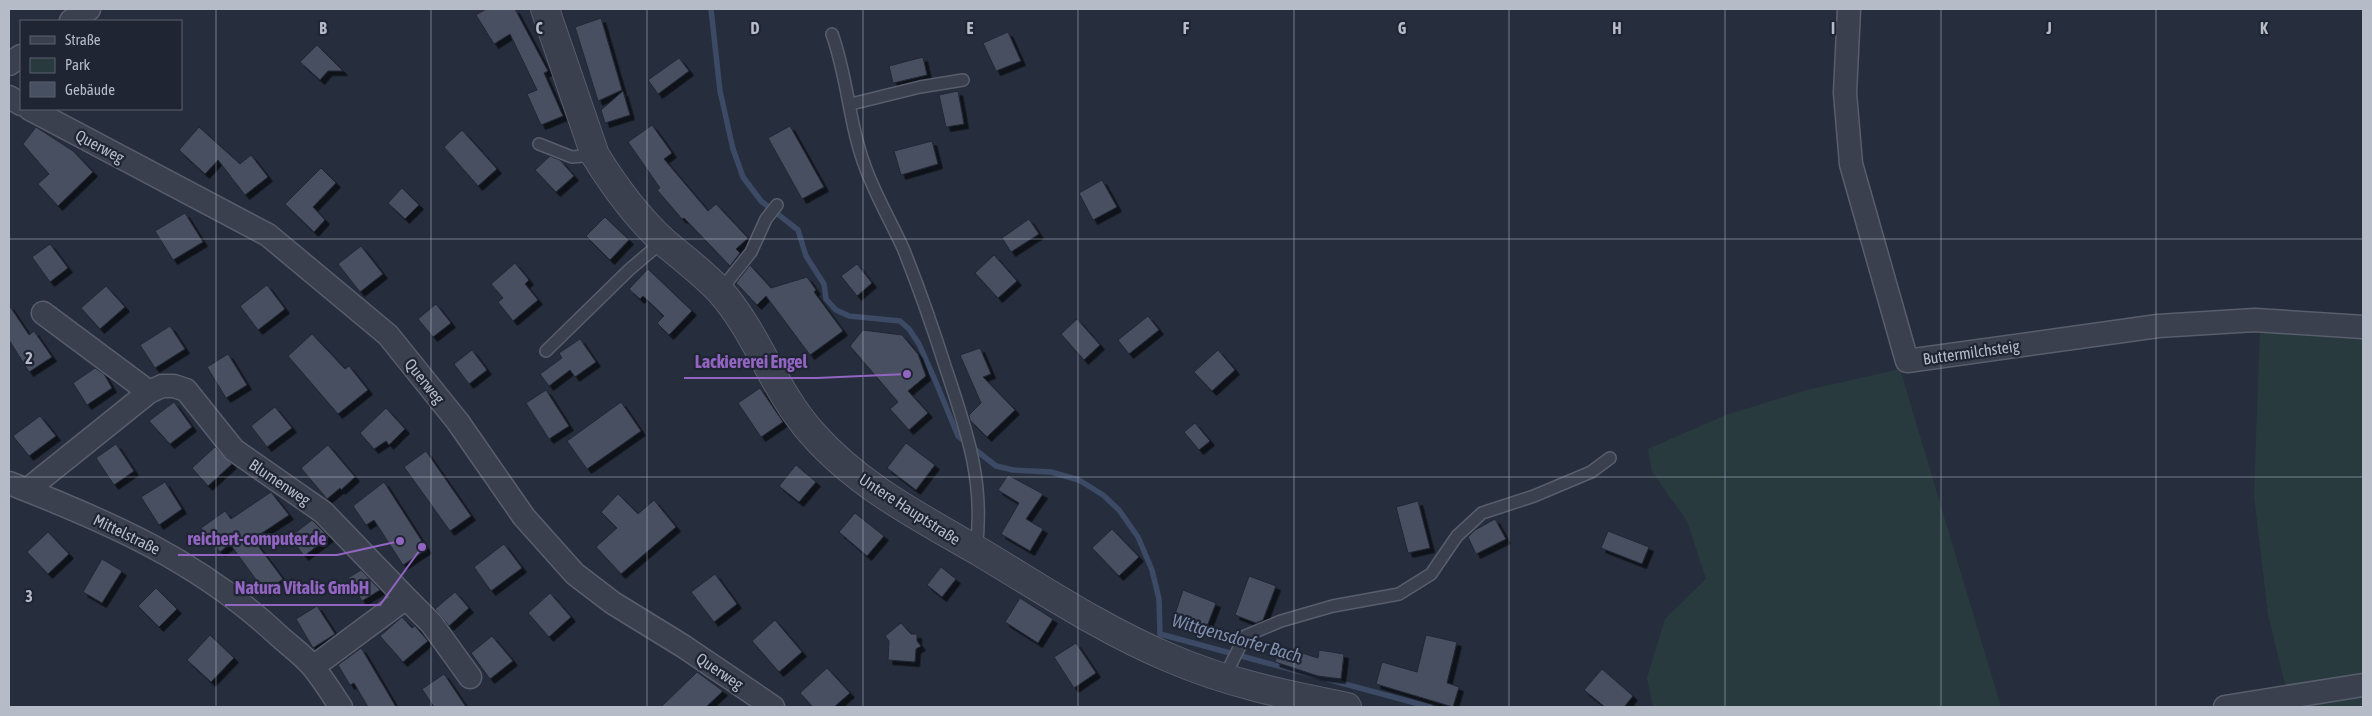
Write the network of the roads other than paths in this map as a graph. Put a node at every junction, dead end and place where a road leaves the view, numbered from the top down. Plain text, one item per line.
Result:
1 (88, 9) edge
2 (544, 9) edge
3 (1849, 9) edge
4 (72, 20) edge
5 (832, 34) dead end
6 (20, 57) edge
7 (9, 64) edge
8 (963, 80) dead end
9 (9, 97) edge
10 (20, 103) edge
11 (851, 104) junction
12 (32, 110) edge
13 (539, 144) dead end
14 (595, 155) junction
15 (777, 205) dead end
16 (663, 240) junction
17 (720, 291) junction
18 (43, 312) dead end
19 (2363, 327) edge
20 (546, 351) dead end
21 (149, 392) junction
22 (1610, 458) dead end
23 (18, 486) edge
24 (976, 550) junction
25 (406, 598) junction
26 (313, 667) junction
27 (1227, 672) junction
28 (470, 677) dead end
29 (2363, 685) edge
30 (341, 707) edge
31 (774, 707) edge
32 (1347, 707) edge
33 (2225, 707) edge

1 - 4 street
2 - 14 street, Untere Hauptstraße
3 - 19 street, Buttermilchsteig
5 - 11 lane
6 - 7 street
8 - 11 lane
9 - 10 street
11 - 24 lane
12 - 31 street, Querweg
13 - 14 lane
14 - 16 street, Untere Hauptstraße
15 - 17 lane
16 - 17 street, Untere Hauptstraße
16 - 20 lane
17 - 24 street, Untere Hauptstraße
18 - 21 street
21 - 23 street, Blumenweg
21 - 25 street, Blumenweg
22 - 27 lane
23 - 26 street, Mittelstraße
24 - 27 street, Untere Hauptstraße
25 - 26 street
25 - 28 street, Blumenweg
26 - 30 street, Mittelstraße
27 - 32 street, Untere Hauptstraße
29 - 33 street

